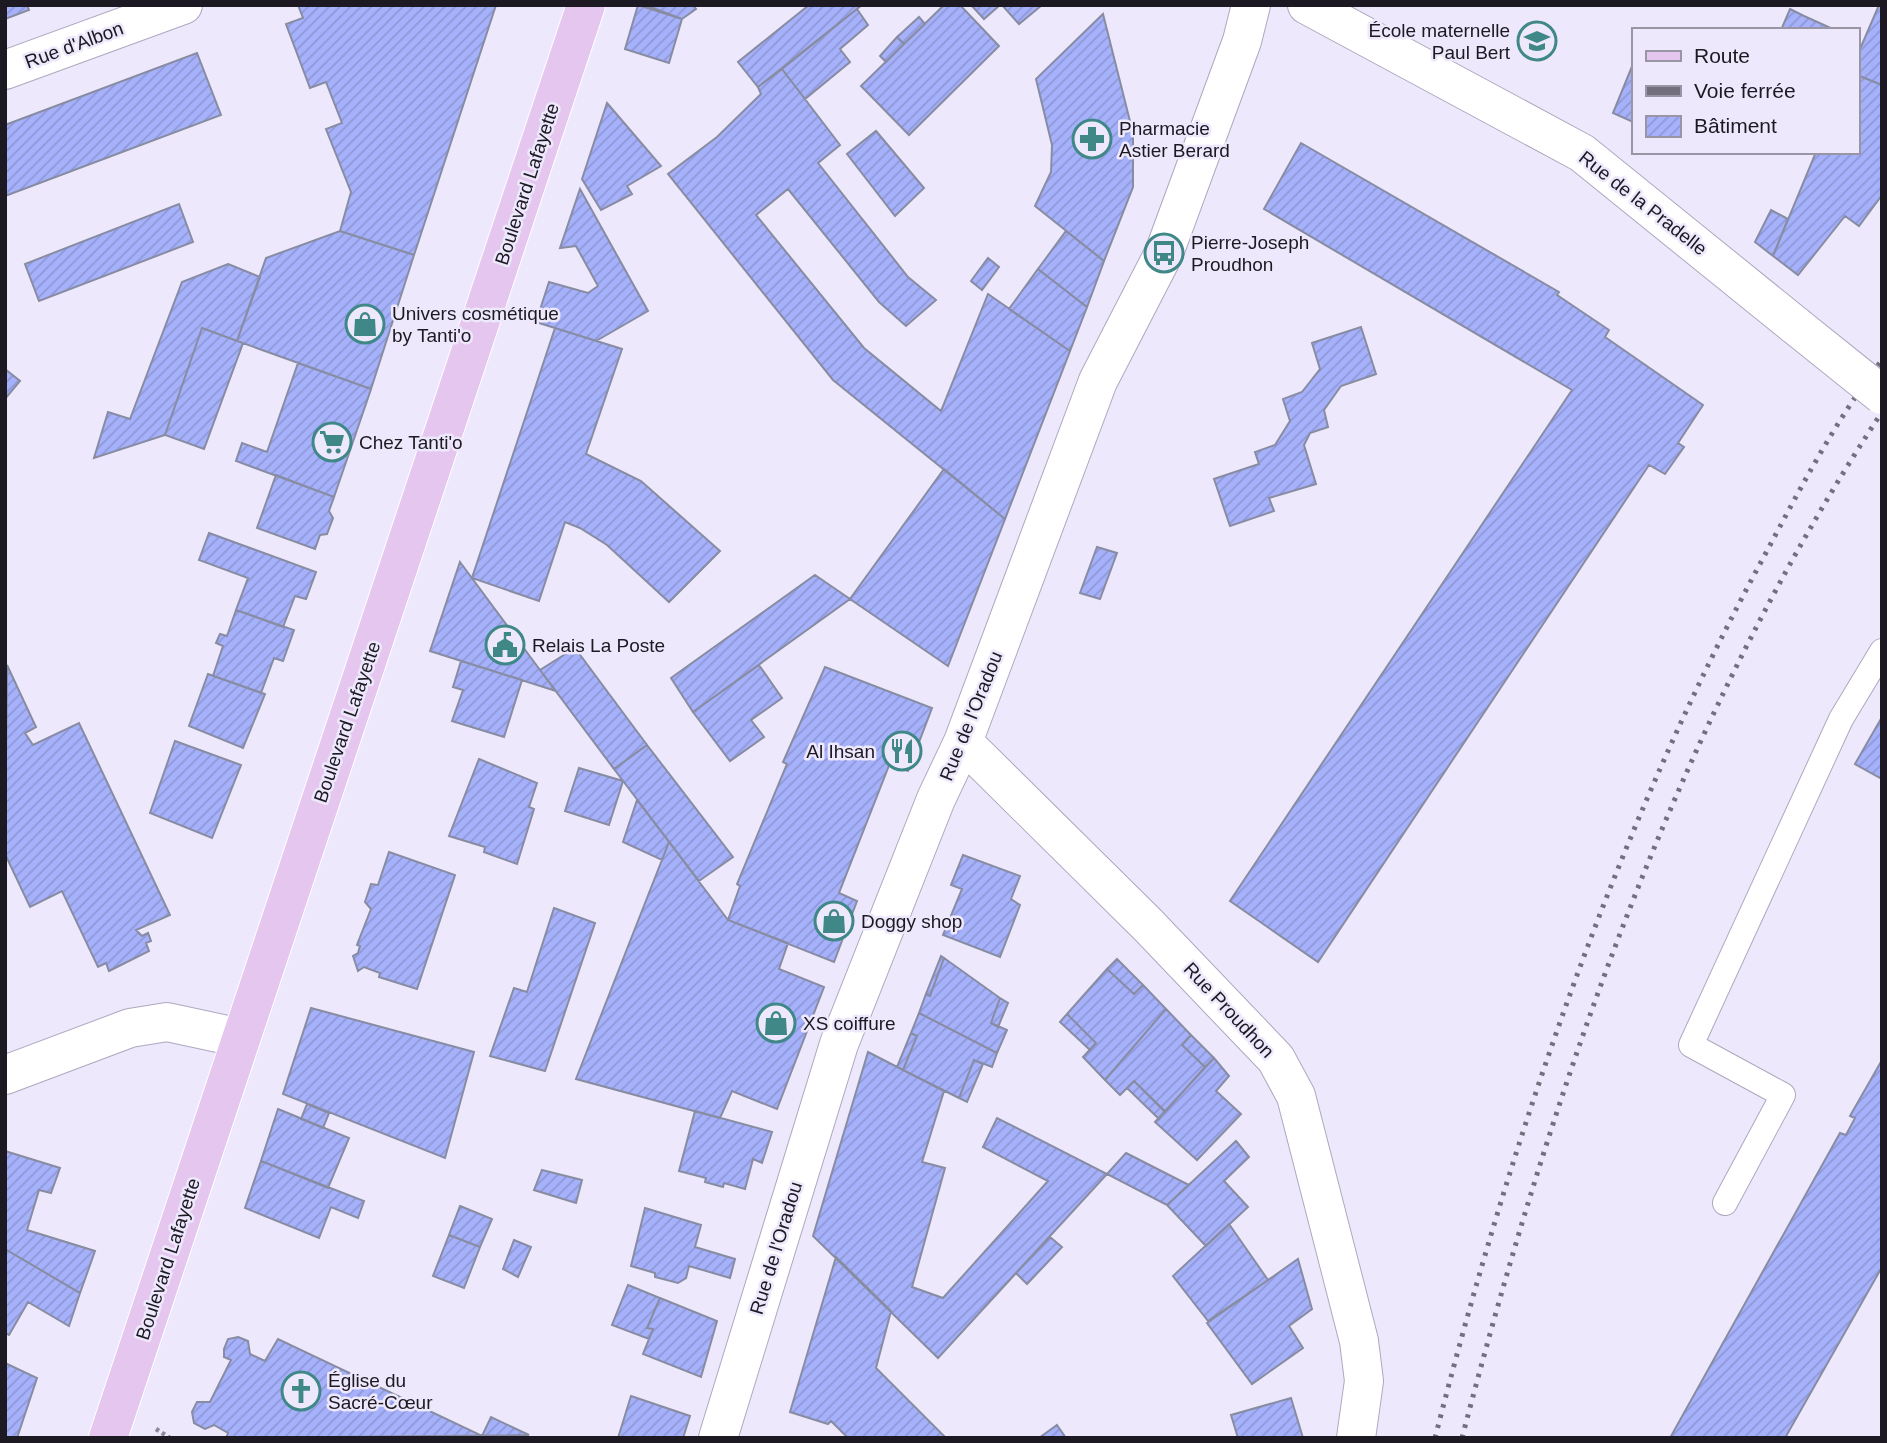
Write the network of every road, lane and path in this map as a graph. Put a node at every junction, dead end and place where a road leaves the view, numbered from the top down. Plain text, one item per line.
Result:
1 (183, 5) edge
2 (586, 5) edge
3 (1251, 5) edge
4 (1307, 5) edge
5 (5, 70) edge
6 (1882, 396) edge
7 (1882, 651) edge
8 (963, 742) junction
9 (241, 1038) junction
10 (5, 1075) edge
11 (1725, 1203) dead end
12 (161, 1432) dead end
13 (108, 1438) edge
14 (170, 1438) edge
15 (718, 1438) edge
16 (1356, 1438) edge

1 - 5 street, Rue d'Albon
2 - 9 main road, Boulevard Lafayette
3 - 8 street, Rue de l'Oradou
4 - 6 street, Rue de la Pradelle, bridge
7 - 11 lane
8 - 15 street, Rue de l'Oradou
8 - 16 street, Rue Proudhon
9 - 10 street
9 - 13 main road, Boulevard Lafayette
12 - 14 path

